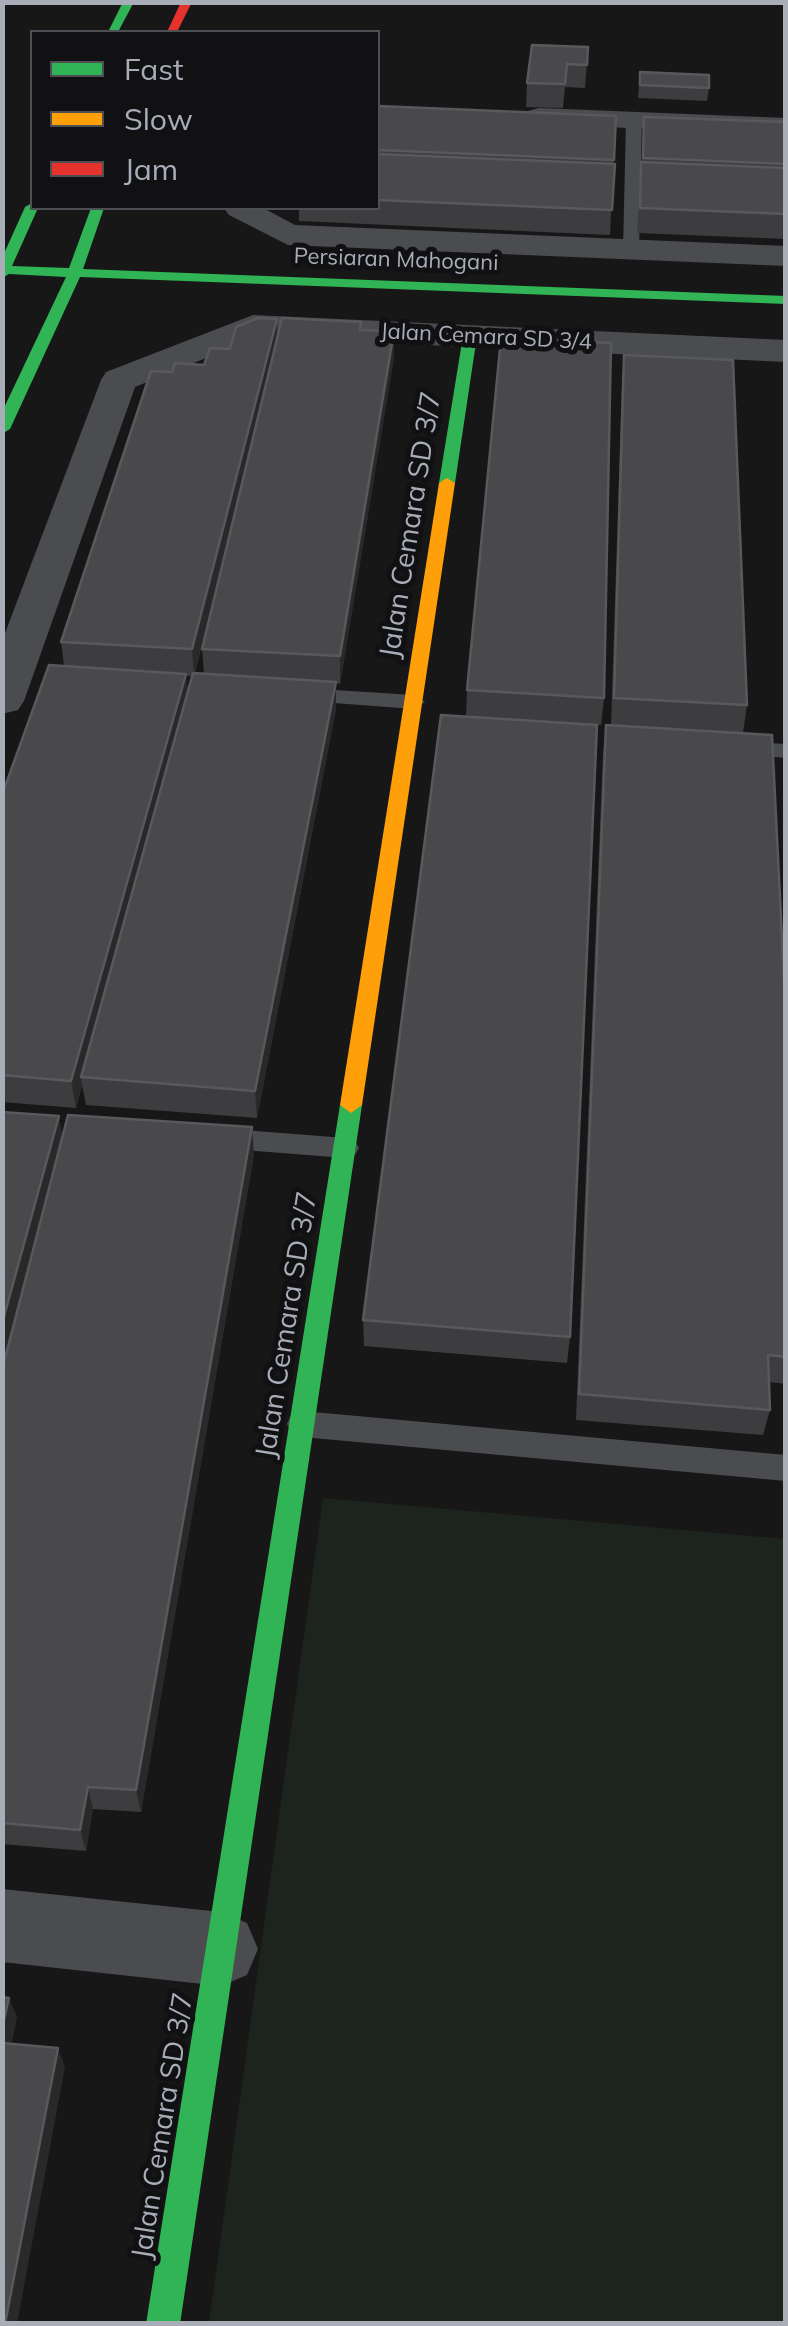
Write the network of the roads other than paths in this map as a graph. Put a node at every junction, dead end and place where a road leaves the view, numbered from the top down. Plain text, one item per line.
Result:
1 (129, 2) edge
2 (187, 2) edge
3 (114, 30) edge
4 (173, 30) edge
5 (516, 116) edge
6 (634, 121) junction
7 (786, 127) edge
8 (31, 210) edge
9 (97, 210) edge
10 (100, 210) edge
11 (244, 210) edge
12 (116, 230) dead end
13 (630, 250) junction
14 (144, 255) dead end
15 (786, 256) edge
16 (4, 272) edge
17 (74, 272) junction
18 (210, 278) junction
19 (121, 300) dead end
20 (786, 300) edge
21 (89, 310) dead end
22 (45, 334) junction
23 (470, 336) junction
24 (786, 350) edge
25 (2, 430) edge
26 (15, 685) edge
27 (280, 694) edge
28 (414, 702) junction
29 (706, 746) edge
30 (786, 751) edge
31 (193, 1136) edge
32 (345, 1148) junction
33 (302, 1424) junction
34 (786, 1468) edge
35 (2, 1925) edge
36 (221, 1949) junction
37 (163, 2324) edge

1 - 3 street
2 - 4 street
5 - 6 street
6 - 7 street
6 - 13 lane
8 - 16 street
9 - 17 street
10 - 12 street
11 - 13 street
13 - 15 street
14 - 18 street
16 - 17 street, Persiaran Mahogani
17 - 18 street, Persiaran Mahogani
17 - 22 street
18 - 19 street
18 - 20 street, Persiaran Mahogani
21 - 22 street
22 - 25 street
23 - 24 street, Jalan Cemara SD 3/4
23 - 26 street, Jalan Cemara SD 3/4
23 - 28 street, Jalan Cemara SD 3/7
27 - 28 lane
28 - 32 street, Jalan Cemara SD 3/7
29 - 30 lane
31 - 32 lane
32 - 33 street, Jalan Cemara SD 3/7
33 - 34 lane
33 - 36 street, Jalan Cemara SD 3/7
35 - 36 street
36 - 37 street, Jalan Cemara SD 3/7

